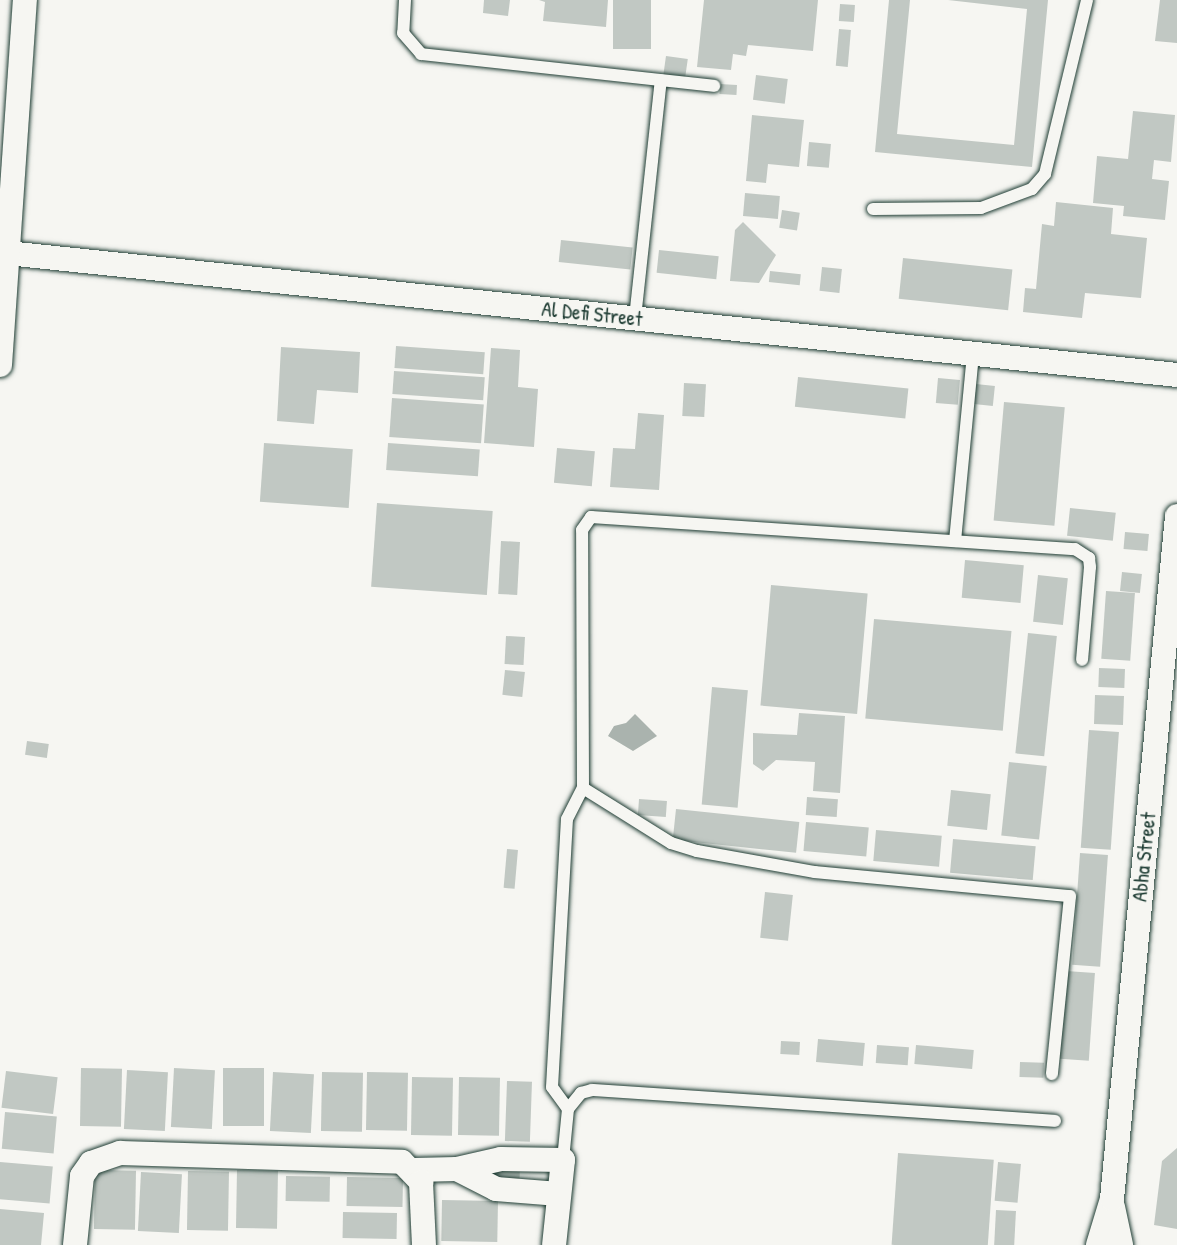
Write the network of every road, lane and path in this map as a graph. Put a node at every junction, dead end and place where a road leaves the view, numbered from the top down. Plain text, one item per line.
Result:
1 (25, 0) edge
2 (405, 0) edge
3 (1087, 0) edge
4 (661, 80) junction
5 (714, 86) dead end
6 (873, 209) dead end
7 (7, 253) junction
8 (635, 318) junction
9 (973, 354) junction
10 (0, 365) edge
11 (1177, 375) edge
12 (1177, 516) edge
13 (955, 541) junction
14 (1082, 660) dead end
15 (583, 788) junction
16 (1052, 1074) dead end
17 (568, 1109) junction
18 (1055, 1121) dead end
19 (563, 1160) junction
20 (457, 1169) junction
21 (414, 1170) junction
22 (559, 1194) junction
23 (1112, 1199) junction
24 (75, 1245) edge
25 (424, 1245) edge
26 (554, 1245) edge
27 (1098, 1245) edge
28 (1121, 1245) edge

1 - 7 street
2 - 4 lane
3 - 6 lane
4 - 5 lane
4 - 8 lane
7 - 8 street, Al Defi Street
7 - 10 street
8 - 9 street, Al Defi Street
9 - 11 street, Al Defi Street
9 - 13 lane
12 - 23 street, Abha Street
13 - 14 lane
13 - 15 lane
15 - 16 lane
15 - 17 lane
17 - 18 lane
17 - 19 lane
19 - 20 street
19 - 22 street
20 - 21 street
20 - 22 street
21 - 24 street
21 - 25 street
22 - 26 street
23 - 27 street, Abha Street
23 - 28 street, Abha Street

